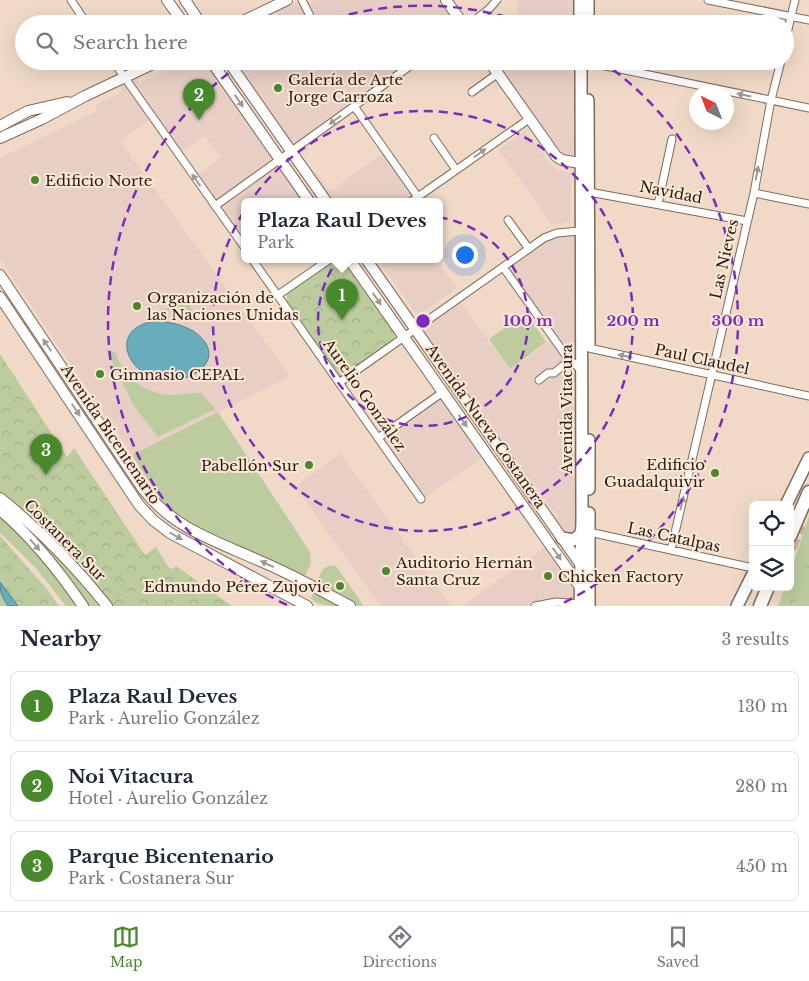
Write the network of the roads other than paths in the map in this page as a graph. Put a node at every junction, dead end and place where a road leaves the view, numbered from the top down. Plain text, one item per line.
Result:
1 (71, 0) edge
2 (167, 0) edge
3 (184, 0) edge
4 (287, 0) edge
5 (302, 0) edge
6 (446, 0) edge
7 (497, 0) edge
8 (580, 0) edge
9 (588, 0) edge
10 (708, 0) edge
11 (795, 0) edge
12 (81, 15) edge
13 (178, 15) edge
14 (195, 15) edge
15 (256, 15) edge
16 (310, 15) edge
17 (457, 15) edge
18 (482, 15) edge
19 (580, 15) edge
20 (588, 15) edge
21 (786, 15) edge
22 (791, 15) edge
23 (794, 17) edge
24 (809, 20) edge
25 (119, 70) edge
26 (140, 70) edge
27 (217, 70) edge
28 (234, 70) edge
29 (404, 70) edge
30 (495, 70) edge
31 (584, 70) edge
32 (584, 70) edge
33 (619, 70) edge
34 (779, 70) edge
35 (497, 74) junction
36 (124, 78) junction
37 (472, 92) dead end
38 (771, 100) junction
39 (354, 106) junction
40 (809, 108) edge
41 (40, 114) junction
42 (528, 119) junction
43 (0, 126) edge
44 (0, 138) edge
45 (434, 138) dead end
46 (672, 139) dead end
47 (291, 151) junction
48 (279, 159) junction
49 (580, 163) junction
50 (456, 170) junction
51 (580, 181) junction
52 (589, 192) junction
53 (754, 193) junction
54 (418, 196) junction
55 (307, 198) edge
56 (324, 198) edge
57 (416, 198) edge
58 (658, 204) junction
59 (809, 204) edge
60 (215, 206) junction
61 (508, 220) dead end
62 (747, 221) junction
63 (580, 231) junction
64 (241, 244) edge
65 (529, 249) junction
66 (255, 263) edge
67 (324, 263) edge
68 (352, 263) edge
69 (369, 263) edge
70 (503, 267) junction
71 (0, 275) edge
72 (278, 295) junction
73 (0, 297) edge
74 (415, 329) junction
75 (404, 337) junction
76 (589, 348) junction
77 (570, 360) junction
78 (581, 370) junction
79 (711, 375) junction
80 (539, 380) dead end
81 (340, 383) junction
82 (443, 392) junction
83 (809, 396) edge
84 (378, 438) junction
85 (503, 455) junction
86 (809, 458) edge
87 (496, 466) junction
88 (809, 492) edge
89 (0, 498) edge
90 (421, 499) dead end
91 (788, 501) edge
92 (0, 510) edge
93 (794, 527) tunnel mouth
94 (585, 532) junction
95 (562, 538) junction
96 (671, 550) junction
97 (581, 564) junction
98 (749, 567) edge
99 (749, 582) edge
100 (584, 588) junction
101 (766, 591) edge
102 (304, 605) edge
103 (583, 605) edge
104 (83, 606) edge
105 (107, 606) edge
106 (350, 606) edge
107 (535, 606) edge
108 (737, 606) edge
109 (760, 606) edge

1 - 12 street
2 - 13 main road
3 - 14 main road
4 - 15 main road
5 - 16 street
6 - 17 main road
7 - 18 street
8 - 19 main road
9 - 20 main road
10 - 21 street
11 - 22 street
23 - 24 street
25 - 36 street
26 - 36 main road
27 -> 48 main road
28 - 47 main road
29 - 39 street
30 - 35 main road
31 - 49 main road, Avenida Vitacura
32 - 52 main road, Avenida Vitacura
38 -> 33 street
34 - 38 street, Las Nieves
35 - 37 street
35 - 42 main road
36 - 41 main road
60 -> 36 street
38 - 40 street
53 -> 38 street, Las Nieves
39 -> 47 street
39 - 54 street
41 - 43 main road
41 - 44 main road
42 - 49 main road
50 -> 42 street
45 - 50 street
46 - 58 street
47 - 48 street
47 - 56 main road
48 - 55 main road
48 - 60 street
49 - 51 main road, Avenida Vitacura
50 - 54 street
51 - 52 main road
51 - 63 main road, Avenida Vitacura
52 - 58 street, Navidad
52 - 76 main road, Avenida Vitacura
53 - 59 street
53 - 62 street, Las Nieves
54 - 57 street
58 - 62 street, Navidad
60 - 64 street
61 - 65 street
62 - 79 street, Las Nieves
63 - 65 street
63 - 78 main road, Avenida Vitacura
65 - 70 street
66 - 72 street, Aurelio González
67 - 72 street
68 -> 75 main road, Avenida Nueva Costanera
69 - 74 main road, Avenida Nueva Costanera
70 - 74 street
70 - 77 street
106 -> 71 main road, Avenida Bicentenario
72 - 81 street, Aurelio González
73 -> 102 main road, Avenida Bicentenario
74 - 75 street
74 - 85 main road, Avenida Nueva Costanera
75 - 81 street
75 - 82 main road, Avenida Nueva Costanera
79 -> 76 street, Paul Claudel
76 - 94 main road, Avenida Vitacura
77 - 78 street
77 - 80 street
78 - 94 main road, Avenida Vitacura
79 - 83 street, Paul Claudel
96 -> 79 street, Las Nieves
81 - 84 street, Aurelio González
82 - 84 street
82 -> 87 main road, Avenida Nueva Costanera
84 - 90 street, Aurelio González
85 - 87 main road
85 - 95 main road, Avenida Nueva Costanera
86 - 91 main road
87 -> 100 main road, Avenida Nueva Costanera
88 - 93 highway
89 - 105 main road, Costanera Sur
92 -> 104 main road, Costanera Sur
94 - 95 main road
94 - 96 street, Las Catalpas
94 - 97 main road, Avenida Vitacura
94 - 100 main road, Avenida Vitacura
95 - 97 main road, Avenida Nueva Costanera
96 - 98 street, Las Catalpas
97 - 100 main road, Avenida Vitacura
99 - 108 main road
100 - 103 main road, Avenida Vitacura
101 - 109 highway
103 - 107 street

